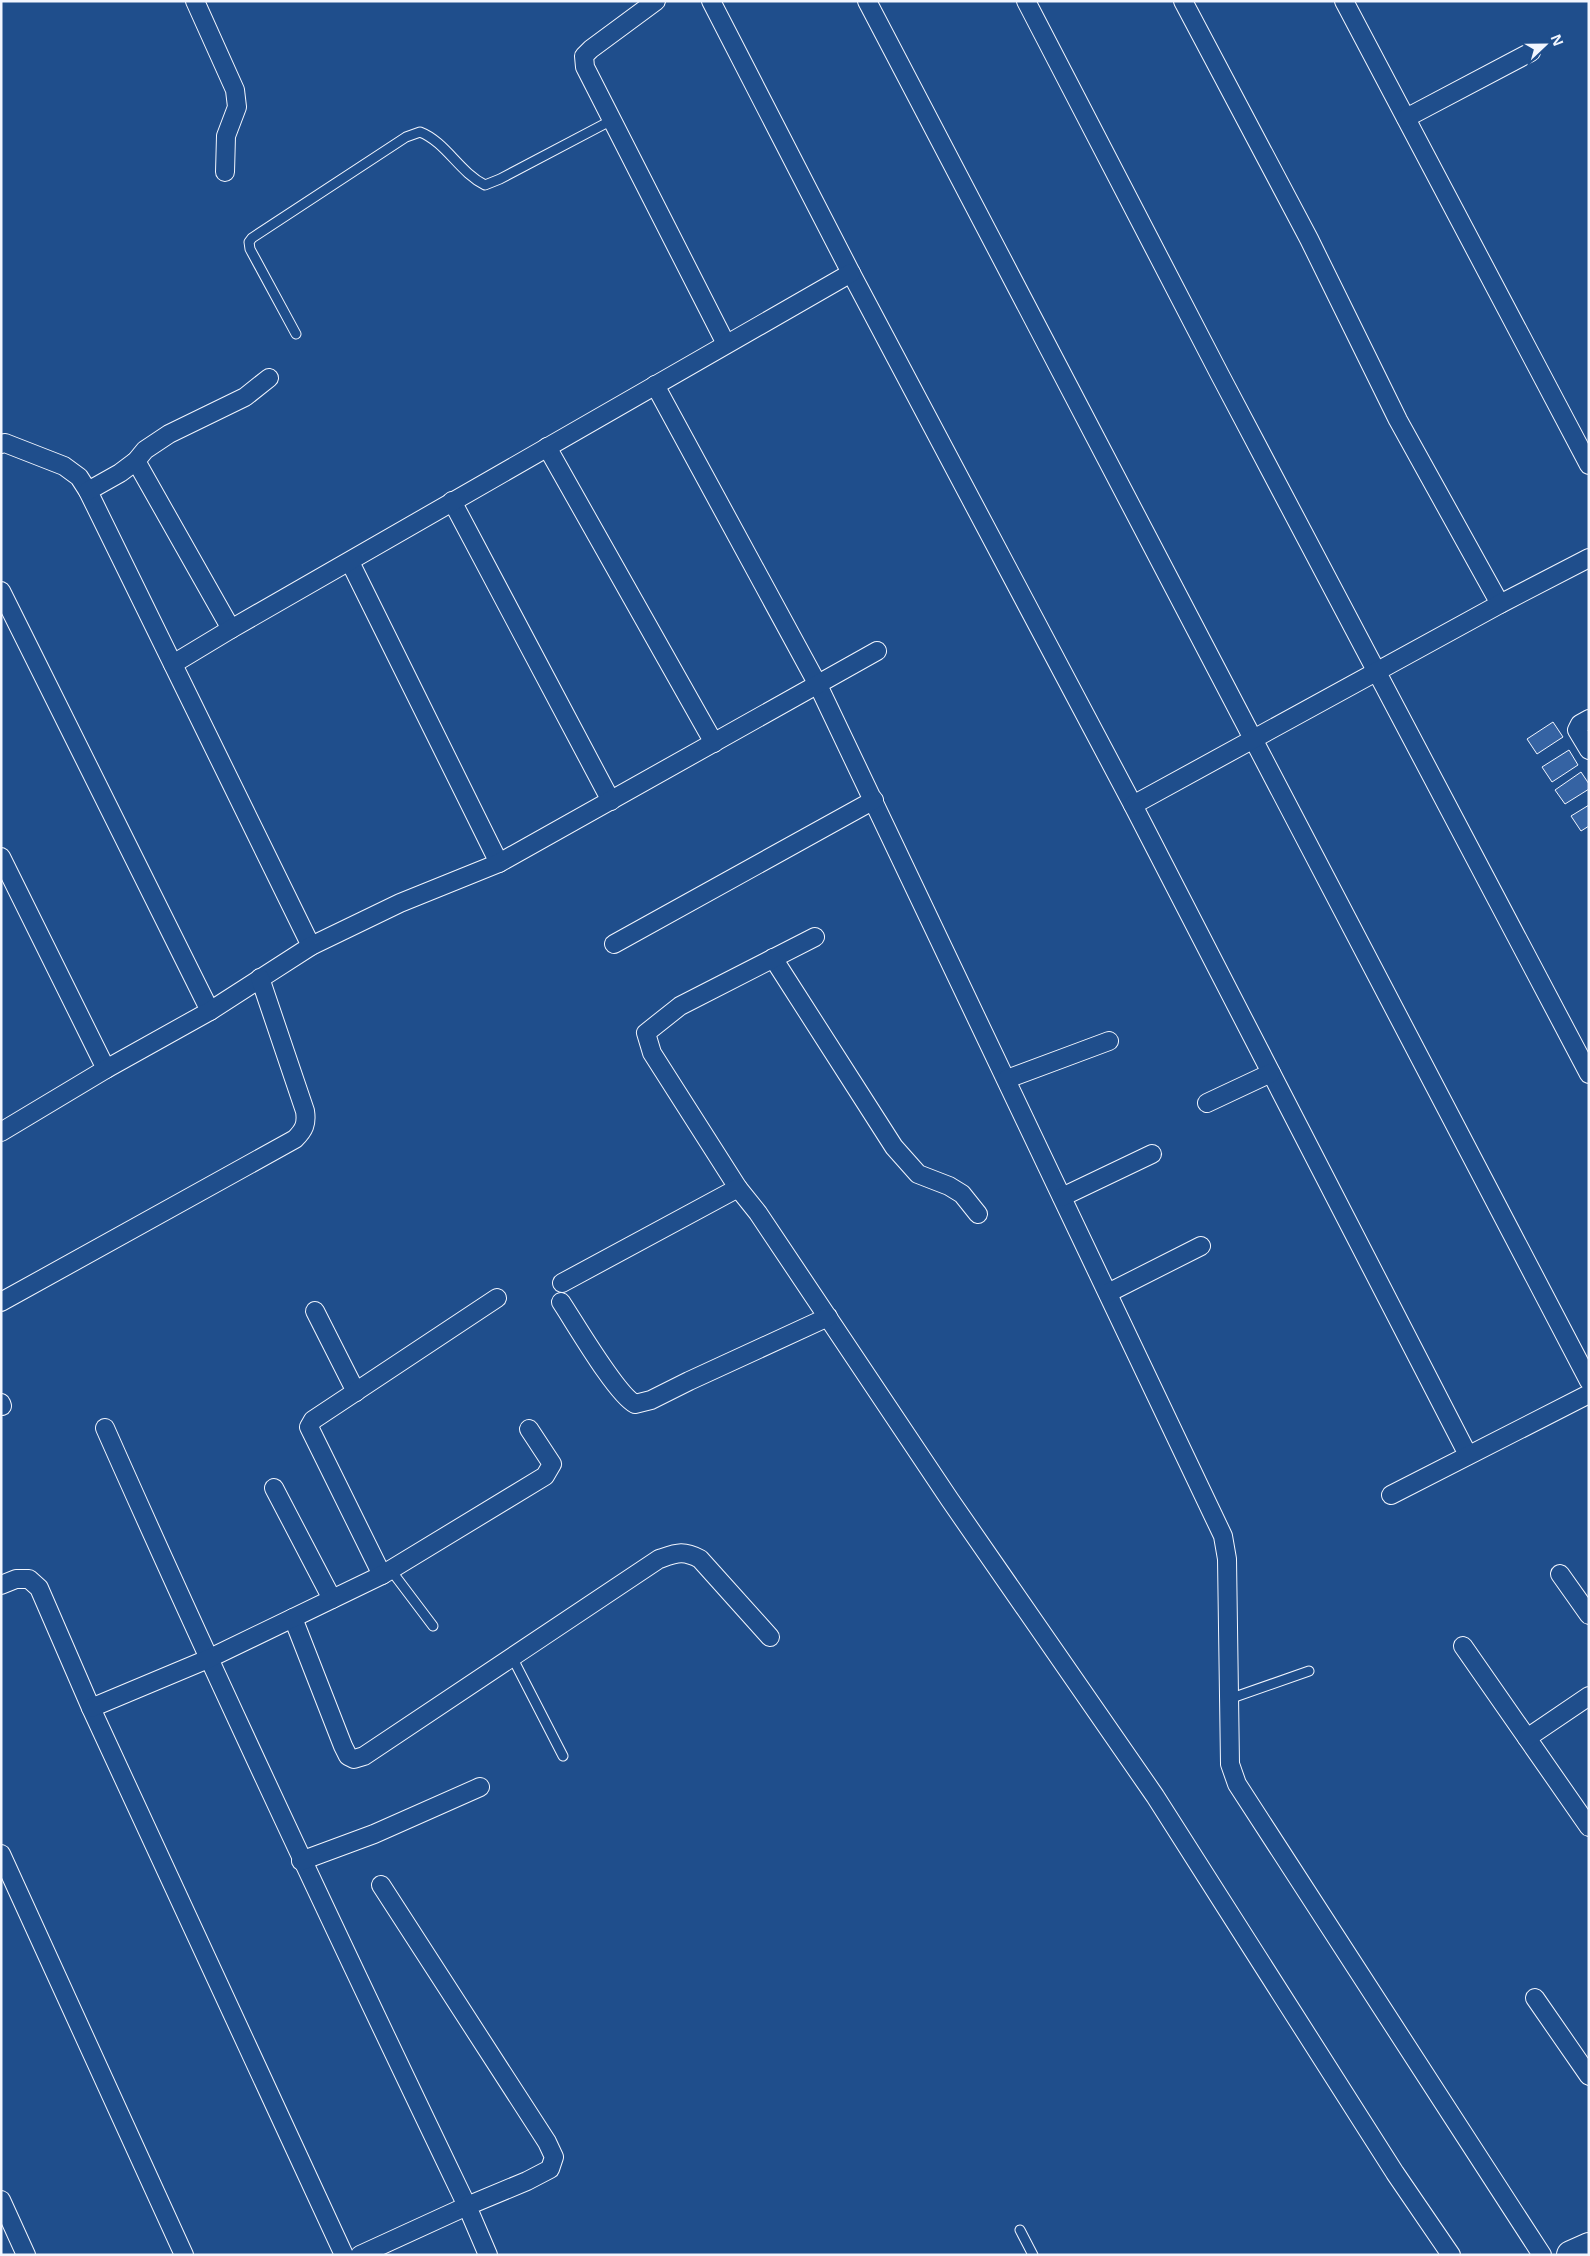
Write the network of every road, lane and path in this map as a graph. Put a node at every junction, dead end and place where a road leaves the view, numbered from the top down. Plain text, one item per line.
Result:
1 (195, 1) edge
2 (656, 1) edge
3 (712, 1) edge
4 (867, 1) edge
5 (1026, 1) edge
6 (1182, 1) edge
7 (1344, 1) edge
8 (1531, 52) dead end
9 (1406, 118) junction
10 (612, 120) junction
11 (225, 172) dead end
12 (851, 273) junction
13 (296, 334) dead end
14 (726, 344) junction
15 (269, 378) dead end
16 (655, 385) junction
17 (3, 441) edge
18 (548, 447) junction
19 (136, 461) junction
20 (1589, 465) edge
21 (88, 491) junction
22 (452, 501) junction
23 (1589, 558) edge
24 (350, 562) junction
25 (1, 591) edge
26 (1500, 604) junction
27 (231, 629) junction
28 (877, 651) dead end
29 (173, 664) junction
30 (1378, 671) junction
31 (818, 686) junction
32 (1589, 719) edge
33 (1253, 739) junction
34 (714, 743) junction
35 (1589, 750) edge
36 (874, 800) junction
37 (611, 801) junction
38 (1133, 805) junction
39 (1, 857) edge
40 (499, 863) junction
41 (815, 937) dead end
42 (614, 944) dead end
43 (311, 946) junction
44 (774, 958) junction
45 (260, 978) junction
46 (210, 1011) junction
47 (1109, 1040) dead end
48 (106, 1068) junction
49 (1272, 1073) junction
50 (1589, 1074) edge
51 (1007, 1080) junction
52 (1207, 1103) dead end
53 (2, 1128) edge
54 (1152, 1154) dead end
55 (738, 1188) junction
56 (1062, 1197) junction
57 (978, 1214) dead end
58 (1200, 1246) dead end
59 (562, 1283) dead end
60 (1108, 1293) junction
61 (498, 1298) dead end
62 (1, 1302) edge
63 (561, 1302) dead end
64 (315, 1311) dead end
65 (828, 1317) junction
66 (1589, 1381) edge
67 (356, 1392) junction
68 (1589, 1394) edge
69 (105, 1428) dead end
70 (529, 1429) dead end
71 (1468, 1455) junction
72 (274, 1488) dead end
73 (1391, 1495) dead end
74 (386, 1572) junction
75 (1560, 1574) dead end
76 (1, 1585) edge
77 (332, 1599) junction
78 (1589, 1616) edge
79 (293, 1618) junction
80 (433, 1626) dead end
81 (770, 1637) dead end
82 (1463, 1646) dead end
83 (512, 1658) junction
84 (208, 1659) junction
85 (1309, 1671) dead end
86 (1589, 1696) edge
87 (1229, 1699) junction
88 (91, 1708) junction
89 (1528, 1738) junction
90 (562, 1756) dead end
91 (480, 1787) dead end
92 (1589, 1827) edge
93 (1, 1854) edge
94 (301, 1861) junction
95 (381, 1885) dead end
96 (1536, 1998) dead end
97 (1589, 2076) edge
98 (1, 2200) edge
99 (468, 2206) junction
100 (1020, 2230) dead end
101 (1589, 2247) edge
102 (26, 2255) edge
103 (184, 2255) edge
104 (344, 2255) edge
105 (360, 2255) edge
106 (488, 2255) edge
107 (1033, 2255) edge
108 (1451, 2255) edge
109 (1542, 2255) edge
110 (1571, 2255) edge

1 - 11 street
2 - 10 street
3 - 12 street
4 - 33 street
5 - 30 street
6 - 26 street
7 - 9 street
8 - 9 street
9 - 20 street
10 - 13 lane
10 - 14 street
12 - 14 street
12 - 38 street
14 - 16 street
15 - 19 street
16 - 18 street
16 - 31 street
17 - 21 street
18 - 22 street
18 - 34 street
19 - 21 street
19 - 27 street
21 - 29 street
22 - 24 street
22 - 37 street
23 - 26 street
24 - 27 street
24 - 40 street
25 - 46 street
26 - 30 street
27 - 29 street
28 - 31 street
29 - 43 street
30 - 33 street
30 - 50 street
31 - 34 street
31 - 36 street
32 - 35 street
33 - 38 street
33 - 66 street
34 - 37 street
36 - 42 street
36 - 51 street
37 - 40 street
38 - 49 street
39 - 48 street
40 - 43 street
41 - 44 street
43 - 45 street
44 - 55 street
44 - 57 street
45 - 46 street
45 - 62 street
46 - 48 street
47 - 51 street
48 - 53 street
49 - 52 street
49 - 71 street
51 - 56 street
54 - 56 street
55 - 59 street
55 - 65 street
56 - 60 street
58 - 60 street
60 - 87 street
61 - 67 street
63 - 65 street
64 - 67 street
65 - 108 street
67 - 74 street
68 - 71 street
69 - 84 street
70 - 74 street
71 - 73 street
72 - 77 street
74 - 77 street
74 - 80 lane
75 - 78 street
76 - 88 street
77 - 79 street
79 - 83 street
79 - 84 street
81 - 83 street
82 - 89 street
83 - 90 lane
84 - 88 street
84 - 94 street
85 - 87 lane
86 - 89 street
87 - 109 street
88 - 104 street
89 - 92 street
91 - 94 street
93 - 103 street
94 - 99 street
95 - 99 street
96 - 97 street
98 - 102 street
99 - 105 street
99 - 106 street
100 - 107 lane
101 - 110 main road

